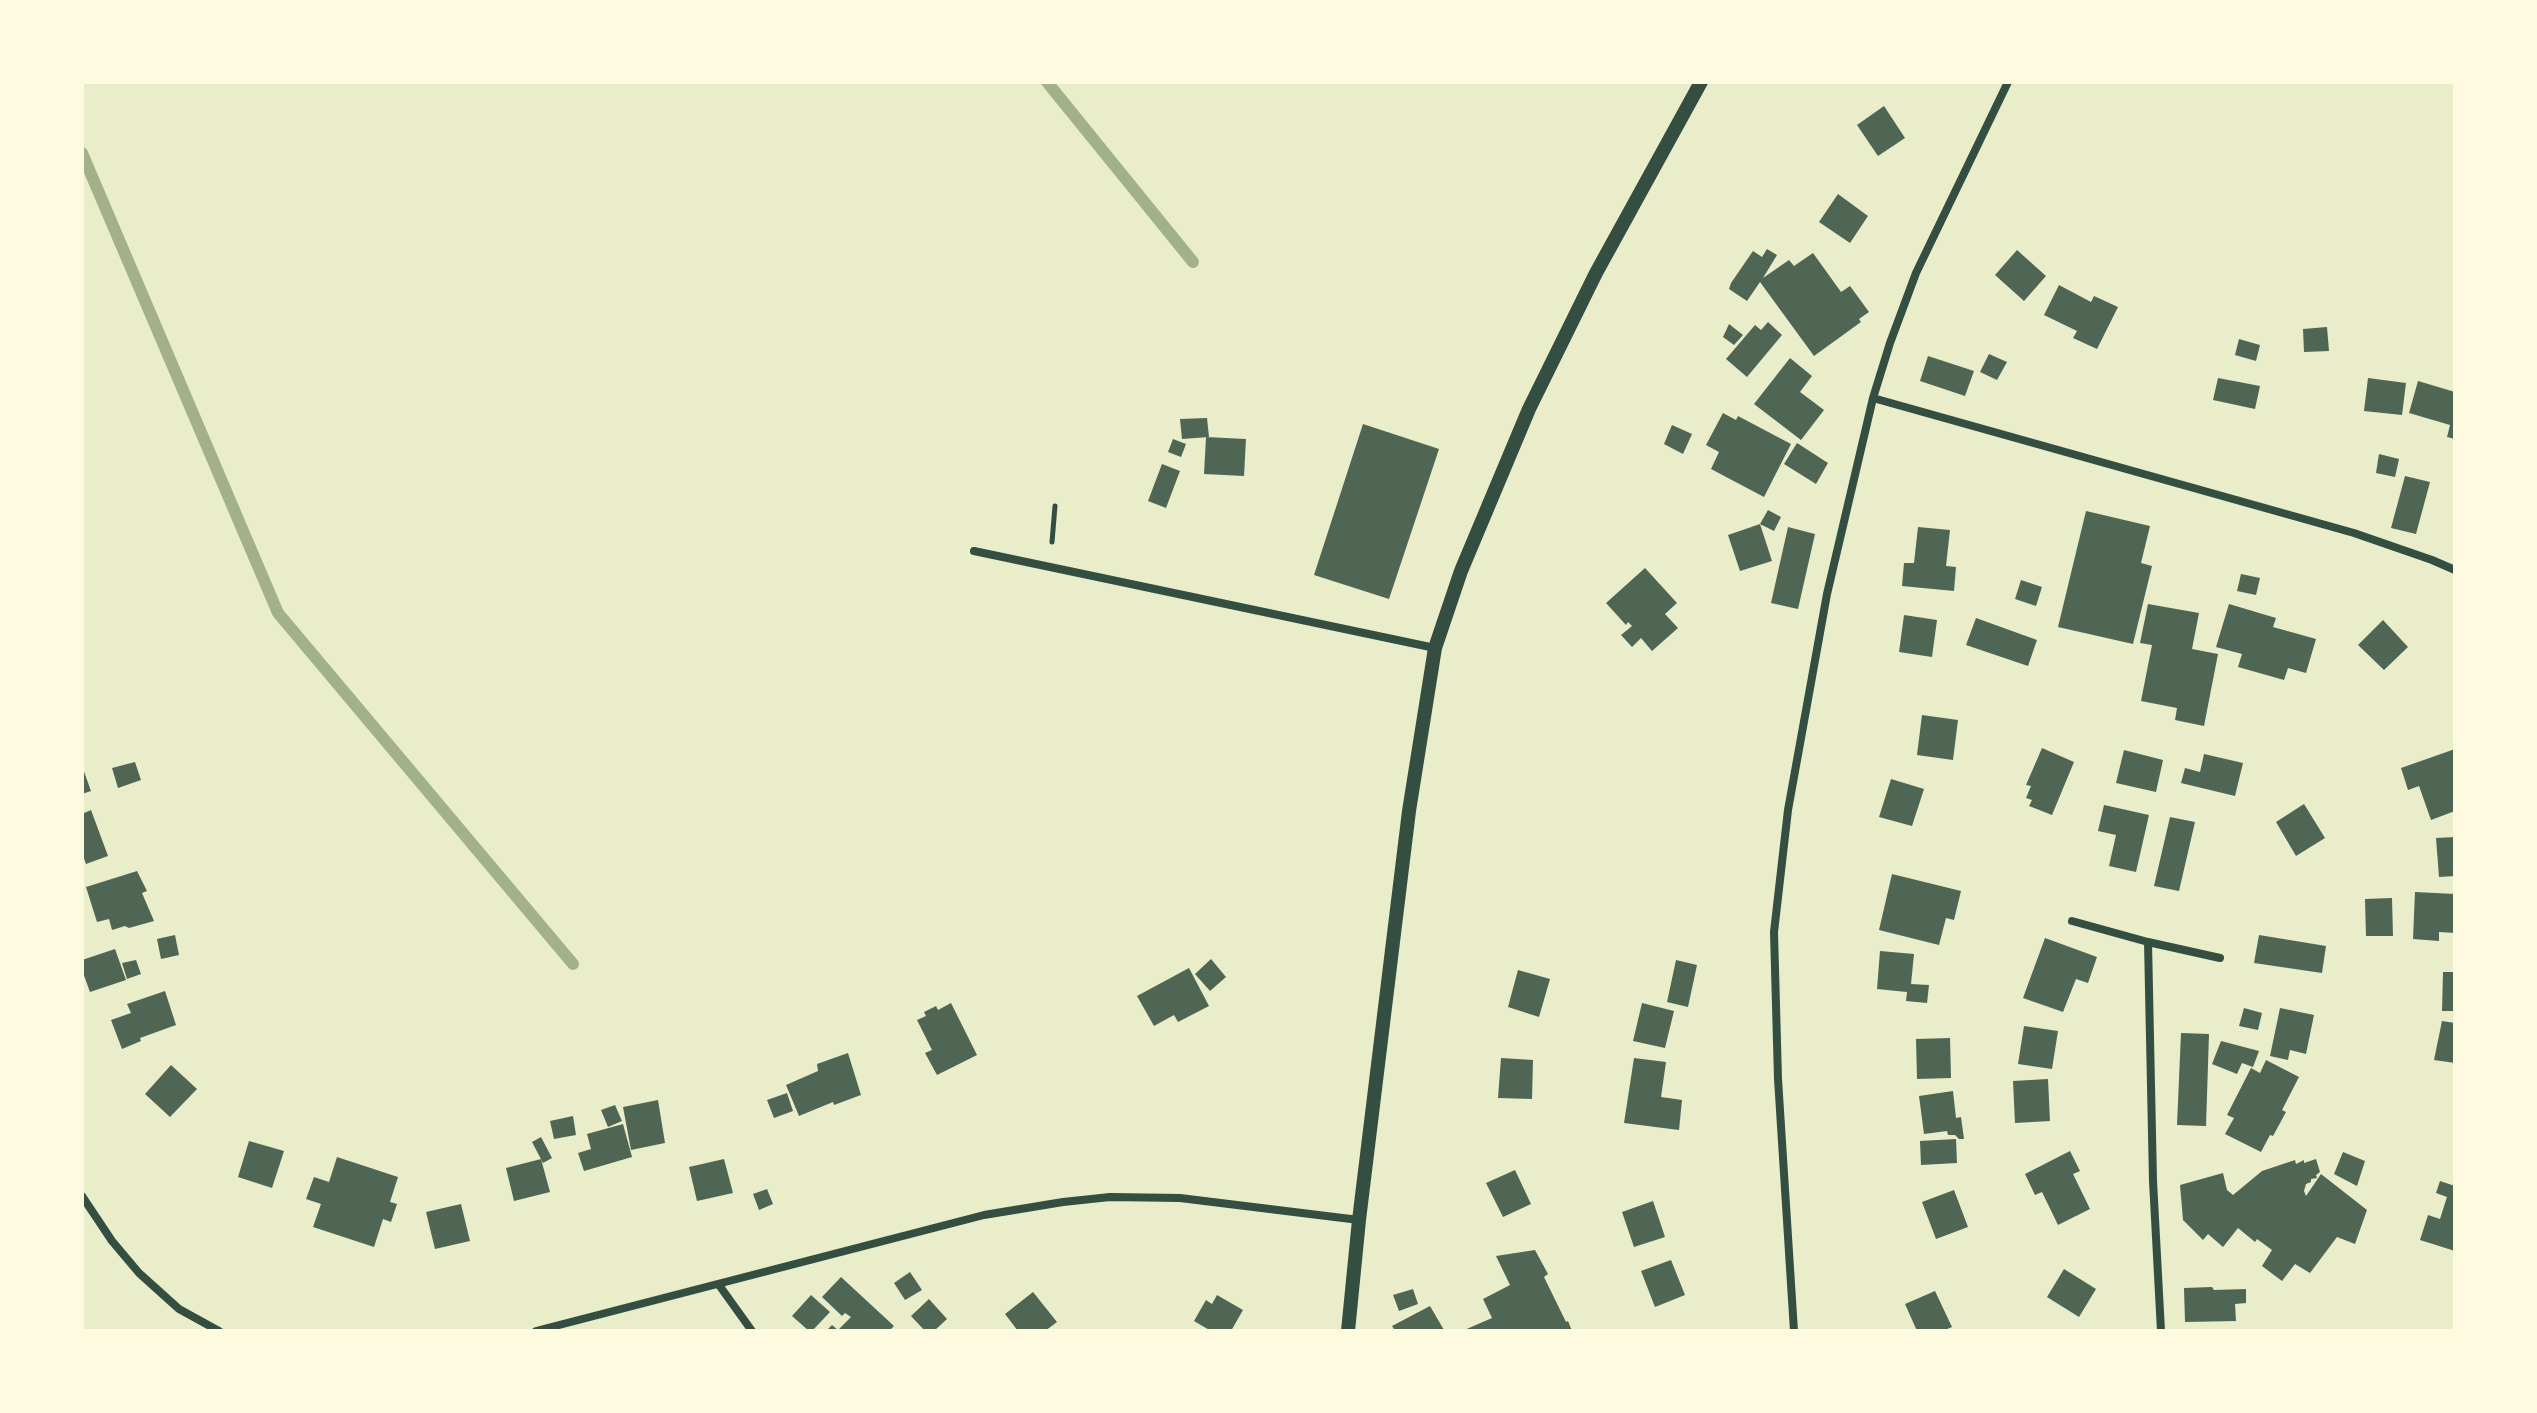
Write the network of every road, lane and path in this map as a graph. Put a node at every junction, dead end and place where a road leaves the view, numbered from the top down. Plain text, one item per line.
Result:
1 (1701, 82) edge
2 (2008, 82) edge
3 (1873, 398) junction
4 (1055, 506) dead end
5 (974, 551) dead end
6 (1049, 567) junction
7 (2455, 570) edge
8 (1435, 648) junction
9 (2072, 921) dead end
10 (2148, 942) junction
11 (2220, 958) dead end
12 (82, 1196) edge
13 (1359, 1220) junction
14 (719, 1285) junction
15 (219, 1331) edge
16 (536, 1331) edge
17 (752, 1331) edge
18 (1348, 1331) edge
19 (1794, 1331) edge
20 (2161, 1331) edge

1 - 8 street
2 - 3 street
3 - 7 street
3 - 19 street
4 - 6 path
5 - 6 street
6 - 8 street
8 - 13 street
9 - 10 street
10 - 11 street
10 - 20 street
12 - 15 street
13 - 14 street
13 - 18 street
14 - 16 street
14 - 17 street

